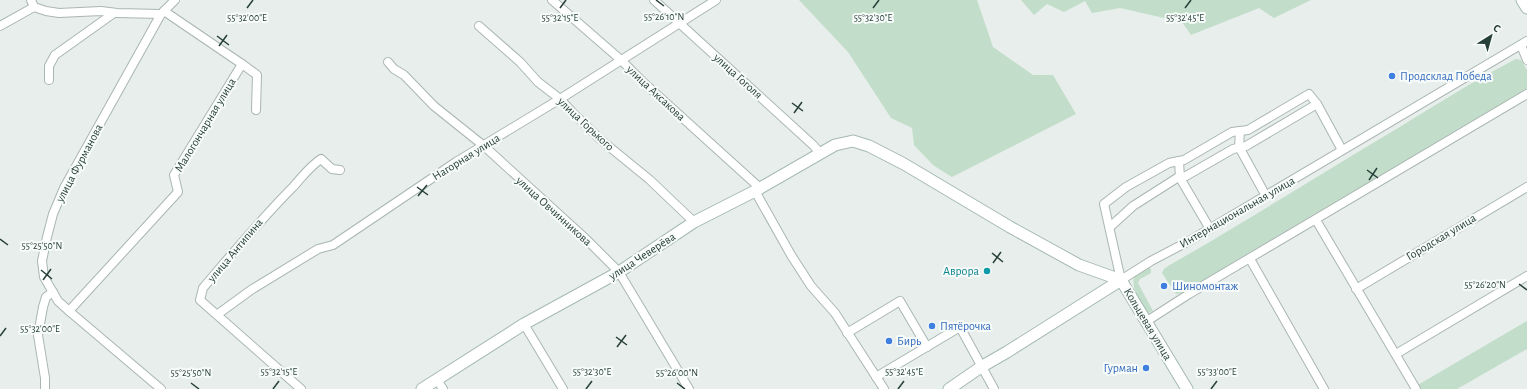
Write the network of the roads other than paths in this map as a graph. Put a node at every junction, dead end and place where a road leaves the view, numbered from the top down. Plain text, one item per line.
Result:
1 (175, 0) edge
2 (552, 0) edge
3 (654, 0) edge
4 (716, 0) edge
5 (1522, 0) edge
6 (32, 3) edge
7 (1527, 8) edge
8 (114, 13) junction
9 (163, 13) junction
10 (680, 24) junction
11 (0, 26) edge
12 (479, 26) dead end
13 (1524, 43) edge
14 (621, 60) junction
15 (1527, 60) edge
16 (388, 62) dead end
17 (242, 64) junction
18 (49, 80) dead end
19 (1527, 94) edge
20 (560, 99) junction
21 (1317, 104) junction
22 (256, 110) dead end
23 (1240, 131) junction
24 (484, 146) junction
25 (1239, 148) junction
26 (1342, 150) junction
27 (820, 153) junction
28 (1179, 161) junction
29 (340, 170) dead end
30 (1180, 178) junction
31 (1527, 187) edge
32 (758, 189) junction
33 (1266, 196) junction
34 (1316, 220) junction
35 (694, 222) junction
36 (1110, 227) junction
37 (1210, 229) junction
38 (1250, 259) junction
39 (619, 272) junction
40 (1527, 276) edge
41 (1121, 280) junction
42 (1356, 289) junction
43 (53, 292) junction
44 (69, 311) junction
45 (218, 314) junction
46 (1147, 322) junction
47 (524, 324) junction
48 (847, 333) junction
49 (927, 347) junction
50 (1396, 354) junction
51 (981, 367) junction
52 (876, 377) junction
53 (440, 384) edge
54 (45, 389) edge
55 (160, 389) edge
56 (301, 389) edge
57 (422, 389) edge
58 (563, 389) edge
59 (689, 389) edge
60 (884, 389) edge
61 (949, 389) edge
62 (994, 389) edge
63 (1187, 389) edge
64 (1324, 389) edge
65 (1417, 389) edge

1 - 9 street, улица Фурманова
2 - 14 street, улица Аксакова
3 - 10 street, улица Гоголя
4 - 10 street, Нагорная улица
5 - 7 street
6 - 8 street
6 - 11 street
8 - 9 street
8 - 18 street
9 - 17 street, Малогончарная улица
9 - 43 street, улица Фурманова
10 - 14 street, Нагорная улица
10 - 27 street, улица Гоголя
12 - 20 street, улица Горького
13 - 15 street
13 - 26 street, Интернациональная улица
14 - 20 street, Нагорная улица
14 - 32 street, улица Аксакова
16 - 24 street, улица Овчинникова
17 - 22 street
17 - 44 street, Малогончарная улица
19 - 34 street
20 - 24 street, Нагорная улица
20 - 35 street, улица Горького
21 - 23 street
21 - 25 street
21 - 26 street
23 - 25 street
23 - 28 street
24 - 39 street, улица Овчинникова
24 - 45 street, Нагорная улица
25 - 30 street
25 - 33 street
26 - 33 street, Интернациональная улица
27 - 32 street, улица Чеверёва
27 - 41 street, улица Чеверёва
28 - 30 street
28 - 36 street
29 - 45 street, улица Антипина
30 - 36 street
30 - 37 street
31 - 42 street, Городская улица
32 - 35 street, улица Чеверёва
32 - 48 street, улица Аксакова
33 - 37 street, Интернациональная улица
34 - 38 street
34 - 42 street
35 - 39 street, улица Чеверёва
36 - 41 street
37 - 41 street, Интернациональная улица
38 - 46 street
38 - 64 street
39 - 47 street, улица Чеверёва
39 - 59 street, улица Овчинникова
40 - 50 street
41 - 46 street, Кольцевая улица
41 - 51 street, Интернациональная улица
42 - 50 street
43 - 44 street, улица Фурманова
43 - 54 street
44 - 55 street, улица Фурманова
45 - 56 street, улица Антипина
46 - 63 street, Кольцевая улица
47 - 53 street, улица Чеверёва
47 - 58 street
48 - 49 street
48 - 52 street, улица Аксакова
49 - 51 street
49 - 52 street
50 - 65 street
51 - 61 street, Интернациональная улица
51 - 62 street
52 - 60 street, улица Аксакова
53 - 57 street, улица Чеверёва

